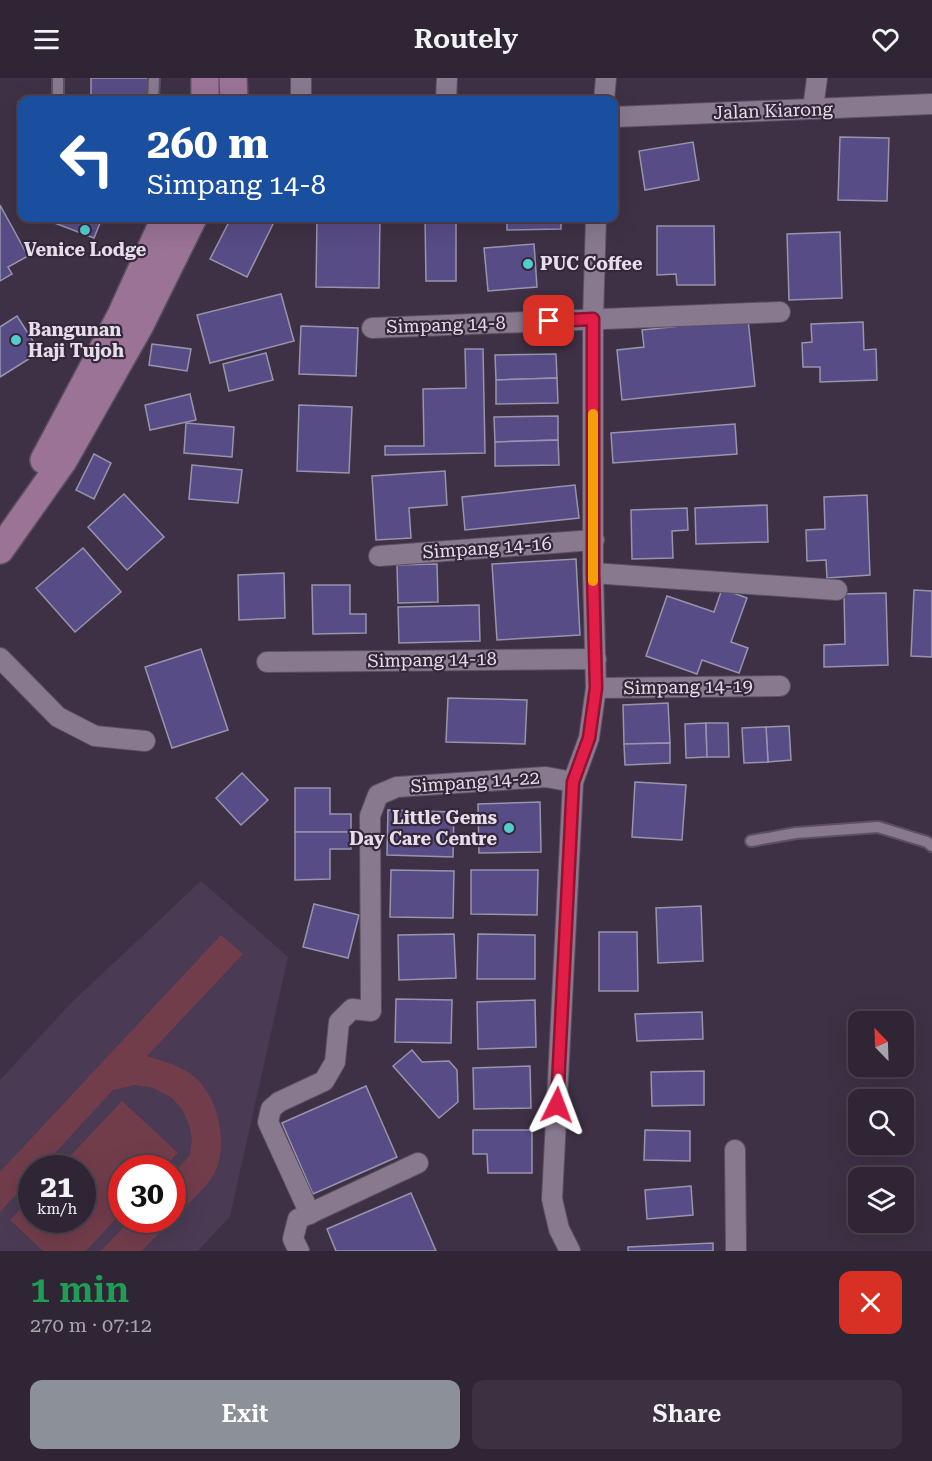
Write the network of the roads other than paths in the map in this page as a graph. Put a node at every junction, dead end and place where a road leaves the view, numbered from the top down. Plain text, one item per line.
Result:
1 (58, 78) edge
2 (154, 78) edge
3 (205, 78) edge
4 (233, 78) edge
5 (301, 78) edge
6 (447, 78) edge
7 (606, 78) edge
8 (817, 78) edge
9 (58, 96) edge
10 (153, 96) edge
11 (205, 96) edge
12 (234, 96) edge
13 (301, 96) edge
14 (446, 96) edge
15 (604, 96) edge
16 (932, 104) edge
17 (813, 109) junction
18 (618, 117) edge
19 (163, 222) edge
20 (191, 222) edge
21 (596, 222) edge
22 (780, 312) dead end
23 (593, 319) junction
24 (372, 328) dead end
25 (594, 540) junction
26 (0, 550) edge
27 (379, 556) dead end
28 (593, 573) junction
29 (837, 590) dead end
30 (0, 658) edge
31 (596, 659) junction
32 (267, 662) dead end
33 (780, 686) dead end
34 (596, 688) junction
35 (146, 741) dead end
36 (573, 782) junction
37 (751, 841) dead end
38 (932, 846) edge
39 (735, 1150) dead end
40 (418, 1163) dead end
41 (310, 1214) junction
42 (299, 1251) edge
43 (570, 1251) edge
44 (736, 1251) edge

1 - 9 lane
2 - 10 lane
3 - 11 main road
4 - 12 main road
5 - 13 street
6 - 14 street
7 - 15 street
8 - 17 street
16 - 17 street, Jalan Kiarong
17 - 18 street, Jalan Kiarong
19 - 26 main road
20 - 26 main road
21 - 23 street
22 - 23 street, Simpang 14-8
23 - 24 street, Simpang 14-8
23 - 25 street
25 - 27 street, Simpang 14-16
25 - 28 street
28 - 29 street
28 - 31 street
30 - 35 street
31 - 32 street, Simpang 14-18
31 - 34 street
33 - 34 street, Simpang 14-19
34 - 36 street
36 - 41 street, Simpang 14-22
36 - 43 street
37 - 38 lane
39 - 44 street
40 - 41 street
41 - 42 street

